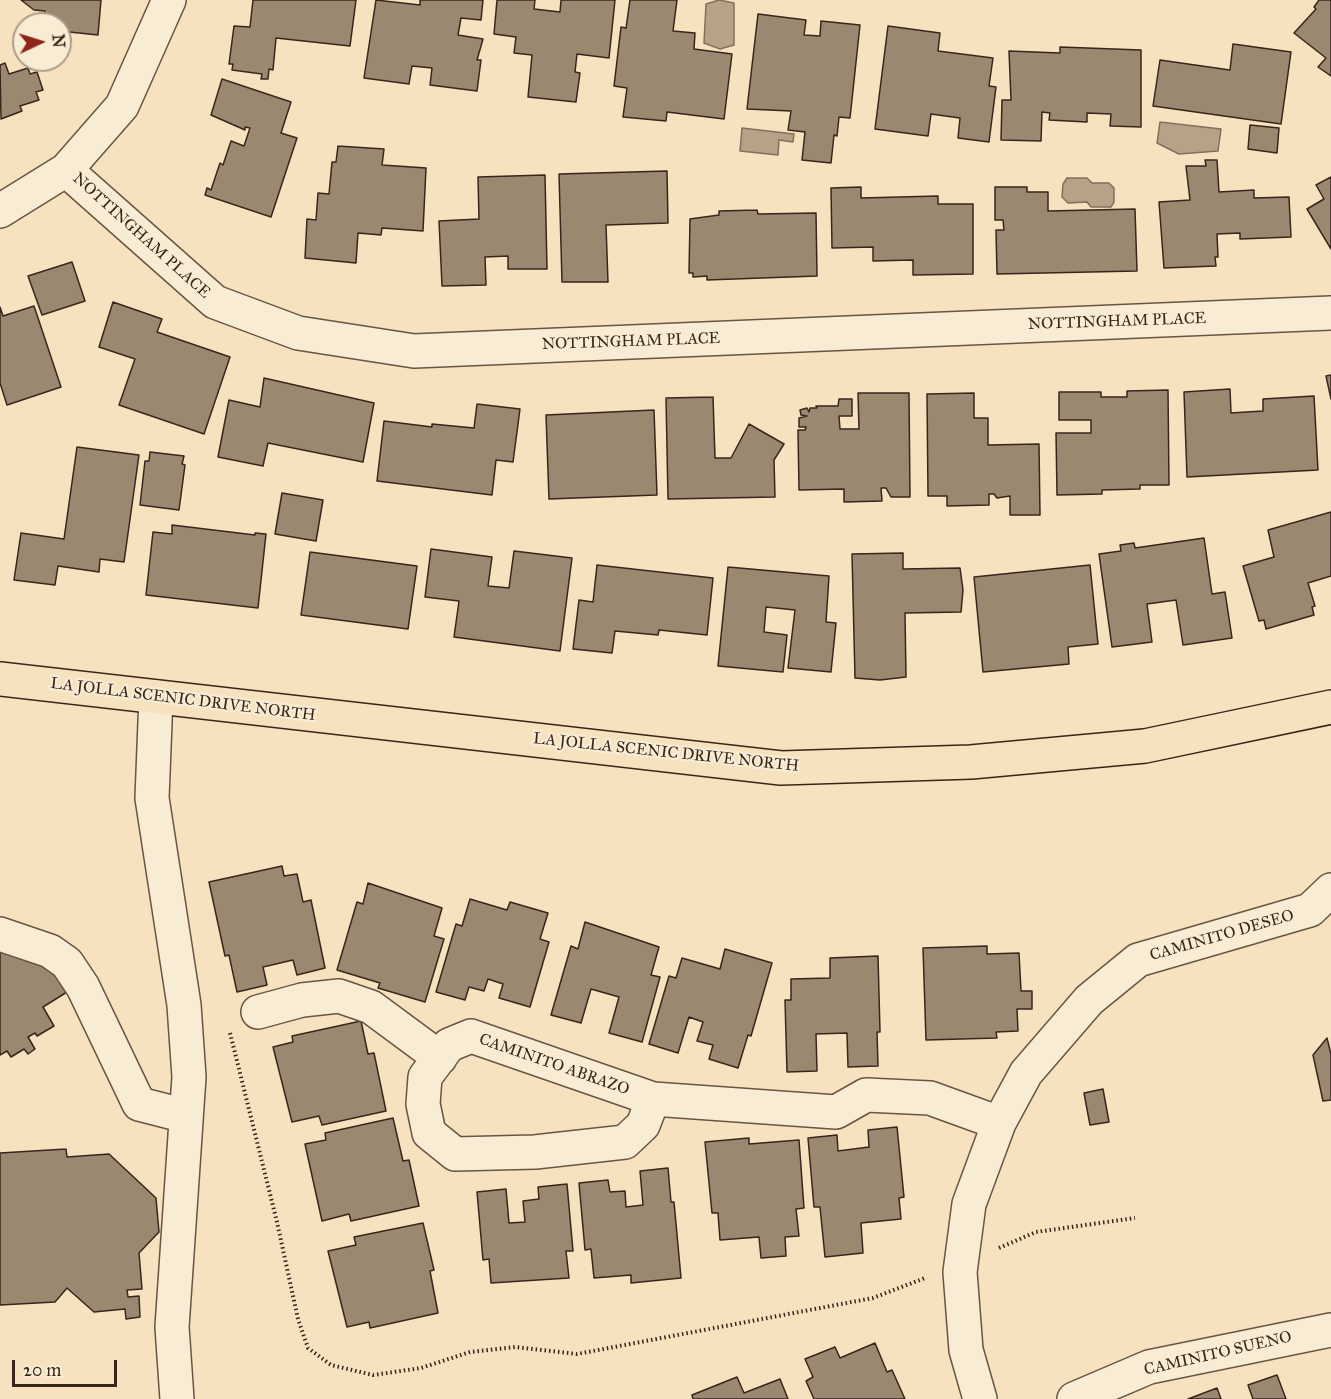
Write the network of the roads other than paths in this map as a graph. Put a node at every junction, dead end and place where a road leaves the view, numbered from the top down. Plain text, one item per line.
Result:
1 (169, 0) edge
2 (66, 170) junction
3 (0, 211) edge
4 (1331, 314) edge
5 (0, 680) edge
6 (156, 697) junction
7 (1331, 707) edge
8 (1331, 890) edge
9 (0, 934) edge
10 (258, 1012) dead end
11 (440, 1058) junction
12 (653, 1099) junction
13 (186, 1116) junction
14 (999, 1123) junction
15 (1331, 1330) edge
16 (177, 1399) edge
17 (980, 1399) edge
18 (1074, 1399) edge

1 - 2 street
2 - 3 street, NOTTINGHAM PLACE
2 - 4 street, NOTTINGHAM PLACE
5 - 6 main road, LA JOLLA SCENIC DRIVE NORTH
6 - 7 main road, LA JOLLA SCENIC DRIVE NORTH
6 - 13 street
8 - 14 street, CAMINITO DESEO
9 - 13 street
10 - 11 street
11 - 12 street, CAMINITO ABRAZO
11 - 12 street, CAMINITO ABRAZO
12 - 14 street, CAMINITO ABRAZO
13 - 16 street
14 - 17 street, CAMINITO DESEO
15 - 18 street, CAMINITO SUENO

